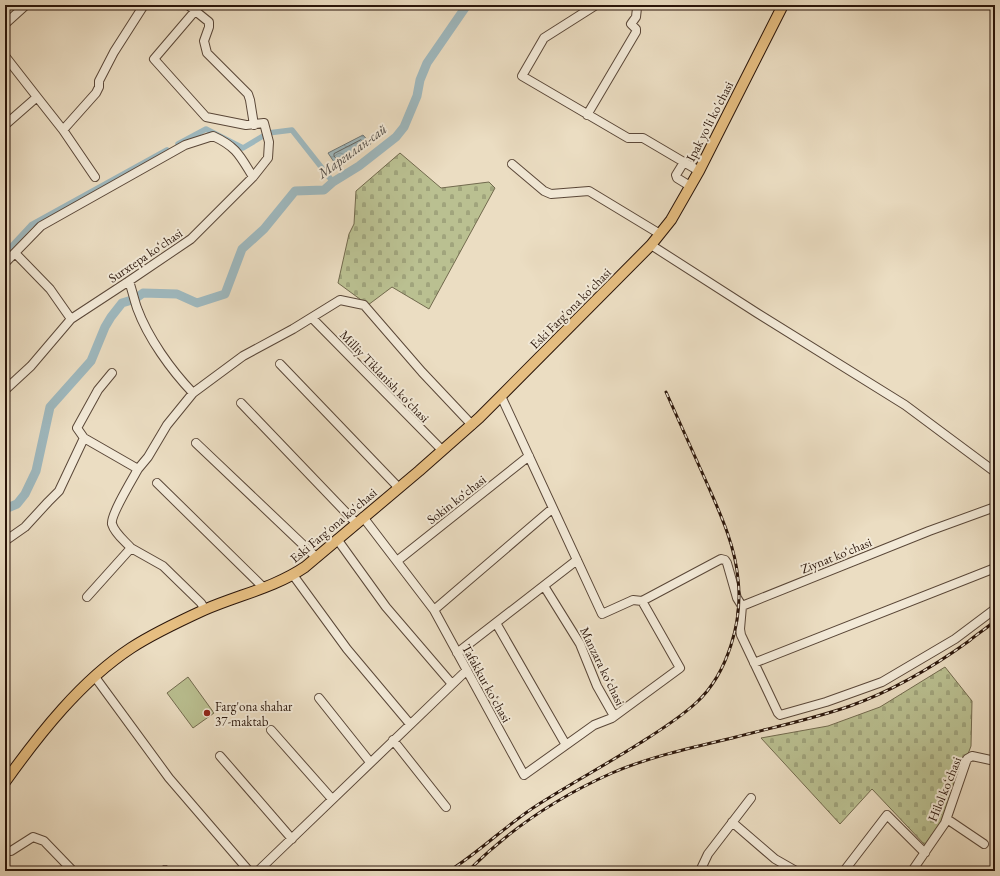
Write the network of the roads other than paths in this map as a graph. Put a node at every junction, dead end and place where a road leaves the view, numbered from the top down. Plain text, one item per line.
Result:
1 (26, 5) edge
2 (144, 5) edge
3 (188, 5) edge
4 (596, 5) edge
5 (640, 5) edge
6 (783, 5) edge
7 (195, 11) junction
8 (5, 24) edge
9 (5, 56) edge
10 (37, 97) junction
11 (587, 115) junction
12 (5, 125) edge
13 (254, 125) junction
14 (63, 130) junction
15 (684, 162) junction
16 (512, 164) dead end
17 (699, 171) junction
18 (95, 177) dead end
19 (253, 177) junction
20 (690, 186) junction
21 (660, 234) junction
22 (651, 245) junction
23 (15, 253) junction
24 (5, 263) edge
25 (129, 281) junction
26 (312, 318) junction
27 (71, 319) junction
28 (280, 364) dead end
29 (112, 373) dead end
30 (5, 390) edge
31 (193, 393) junction
32 (502, 396) junction
33 (241, 403) dead end
34 (472, 425) junction
35 (84, 438) junction
36 (196, 443) dead end
37 (442, 450) junction
38 (529, 456) junction
39 (138, 469) junction
40 (995, 472) edge
41 (157, 483) dead end
42 (399, 488) junction
43 (995, 507) edge
44 (553, 508) junction
45 (359, 520) junction
46 (337, 539) junction
47 (5, 541) edge
48 (131, 548) junction
49 (316, 557) junction
50 (577, 560) junction
51 (397, 561) junction
52 (995, 568) edge
53 (293, 575) junction
54 (544, 586) junction
55 (264, 588) junction
56 (87, 596) dead end
57 (642, 601) junction
58 (742, 606) junction
59 (995, 609) edge
60 (205, 610) junction
61 (434, 610) junction
62 (496, 623) junction
63 (457, 653) junction
64 (754, 663) junction
65 (467, 670) junction
66 (95, 677) junction
67 (452, 684) junction
68 (319, 698) dead end
69 (614, 716) junction
70 (410, 724) junction
71 (271, 730) dead end
72 (393, 740) junction
73 (566, 745) junction
74 (220, 756) dead end
75 (995, 761) edge
76 (370, 762) junction
77 (5, 782) edge
78 (751, 798) dead end
79 (332, 799) junction
80 (446, 807) dead end
81 (947, 819) junction
82 (732, 822) junction
83 (292, 839) junction
84 (984, 844) dead end
85 (5, 851) edge
86 (925, 853) junction
87 (72, 871) edge
88 (249, 871) edge
89 (258, 871) edge
90 (700, 871) edge
91 (796, 871) edge
92 (844, 871) edge
93 (912, 871) edge

1 - 8 street
2 - 14 street
3 - 7 street
4 - 11 street
5 - 11 street
6 - 17 main road, Ipak yo'li ko'chasi
7 - 13 street
7 - 13 street
9 - 10 street
10 - 12 street
10 - 14 street
11 - 15 street
13 - 19 street, Surxtepa koʻchasi
14 - 18 street
15 - 17 street
15 - 20 street
16 - 21 street
17 - 20 main road, Ipak yo'li ko'chasi
19 - 23 street
19 - 25 street, Surxtepa koʻchasi
20 - 21 main road, Ipak yo'li ko'chasi
21 - 22 main road, Ipak yo'li ko'chasi
22 - 32 main road, Eski Farg'ona ko'chasi
22 - 40 street
23 - 24 street
23 - 27 street
25 - 27 street, Surxtepa koʻchasi
25 - 31 street
26 - 31 street
26 - 34 street
26 - 37 street, Milliy Tiklanish koʻchasi
27 - 30 street, Surxtepa koʻchasi
28 - 42 street
29 - 35 street
31 - 39 street
32 - 34 main road, Eski Farg'ona ko'chasi
32 - 38 street
33 - 45 street, Tafakkur koʻchasi
34 - 37 main road, Eski Farg'ona ko'chasi
35 - 39 street
35 - 47 street
36 - 49 street
37 - 42 main road, Eski Farg'ona ko'chasi
38 - 44 street
38 - 51 street, Sokin koʻchasi
39 - 48 street
41 - 55 street
42 - 45 main road, Eski Farg'ona ko'chasi
43 - 58 street, Ziynat koʻchasi
44 - 50 street
44 - 61 street
45 - 46 main road, Eski Farg'ona ko'chasi
45 - 51 street, Tafakkur koʻchasi
46 - 49 main road, Eski Farg'ona ko'chasi
46 - 67 street
48 - 56 street
48 - 60 street
49 - 53 main road, Eski Farg'ona ko'chasi
50 - 54 street
50 - 57 street
51 - 61 street, Tafakkur koʻchasi
52 - 64 street
53 - 55 main road, Eski Farg'ona ko'chasi
53 - 70 street
54 - 62 street
54 - 69 street, Manzara koʻchasi
55 - 60 main road, Eski Farg'ona ko'chasi
57 - 58 street
57 - 69 street
58 - 64 street
59 - 64 street
60 - 66 main road, Eski Farg'ona ko'chasi
61 - 63 street, Tafakkur koʻchasi
62 - 63 street
62 - 73 street
63 - 65 street, Tafakkur koʻchasi
65 - 67 street
65 - 73 street, Tafakkur koʻchasi
66 - 77 main road, Eski Farg'ona ko'chasi
66 - 88 street
67 - 70 street
68 - 76 street
69 - 73 street, Tafakkur koʻchasi
70 - 72 street
71 - 79 street
72 - 76 street
72 - 80 street
74 - 83 street
75 - 81 street, Hilol koʻchasi
76 - 79 street
78 - 82 street
79 - 83 street
81 - 84 street
81 - 86 street, Hilol koʻchasi
82 - 90 street
82 - 91 street
83 - 89 street
85 - 87 street
86 - 92 street
86 - 93 street, Hilol koʻchasi

